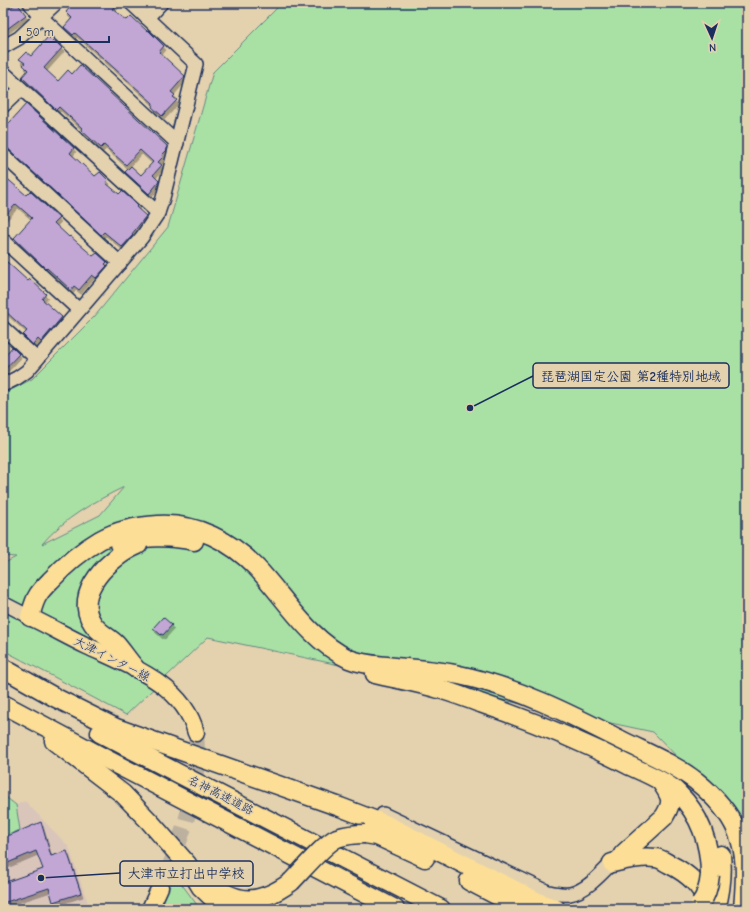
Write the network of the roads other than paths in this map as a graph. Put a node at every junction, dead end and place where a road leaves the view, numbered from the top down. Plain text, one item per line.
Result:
1 (30, 3) edge
2 (56, 3) edge
3 (131, 3) edge
4 (161, 3) edge
5 (41, 17) junction
6 (147, 18) junction
7 (3, 47) edge
8 (3, 72) edge
9 (21, 89) junction
10 (3, 106) edge
11 (177, 143) junction
12 (3, 155) edge
13 (158, 214) junction
14 (3, 240) edge
15 (120, 263) junction
16 (79, 310) junction
17 (3, 328) edge
18 (37, 359) junction
19 (3, 385) edge
20 (158, 538) junction
21 (3, 603) edge
22 (30, 617) junction
23 (3, 668) edge
24 (135, 668) junction
25 (3, 680) edge
26 (5, 705) edge
27 (196, 733) tunnel mouth
28 (666, 762) junction
29 (230, 768) junction
30 (660, 781) junction
31 (618, 858) junction
32 (187, 864) junction
33 (160, 887) tunnel mouth
34 (201, 888) junction
35 (708, 905) edge
36 (150, 909) edge
37 (213, 909) edge
38 (224, 909) edge
39 (395, 909) edge
40 (441, 909) edge
41 (523, 909) edge
42 (556, 909) edge
43 (743, 909) edge

1 - 5 street
2 - 5 street
3 - 6 street
4 - 6 street
5 - 7 street
5 - 11 street
6 - 11 street
8 - 9 street
9 - 10 street
9 - 13 street
11 - 13 street
12 - 15 street
13 - 15 street
14 - 16 street
15 - 16 street
16 - 18 street
17 - 18 street
18 - 19 street
20 - 22 highway
20 - 24 highway
20 - 30 highway
21 - 22 street
22 - 24 main road, 大津インター線
22 - 28 highway
23 - 29 highway
24 - 27 main road, 大津インター線
25 - 40 highway, 名神高速道路
26 - 32 highway
26 - 39 highway, 名神高速道路
28 - 35 highway
28 - 43 highway
29 - 31 street
29 - 42 highway
30 - 31 highway
30 - 35 highway, bridge
31 - 35 highway
32 - 34 highway
32 - 41 highway, bridge
33 - 36 main road
34 - 37 highway
34 - 38 highway

